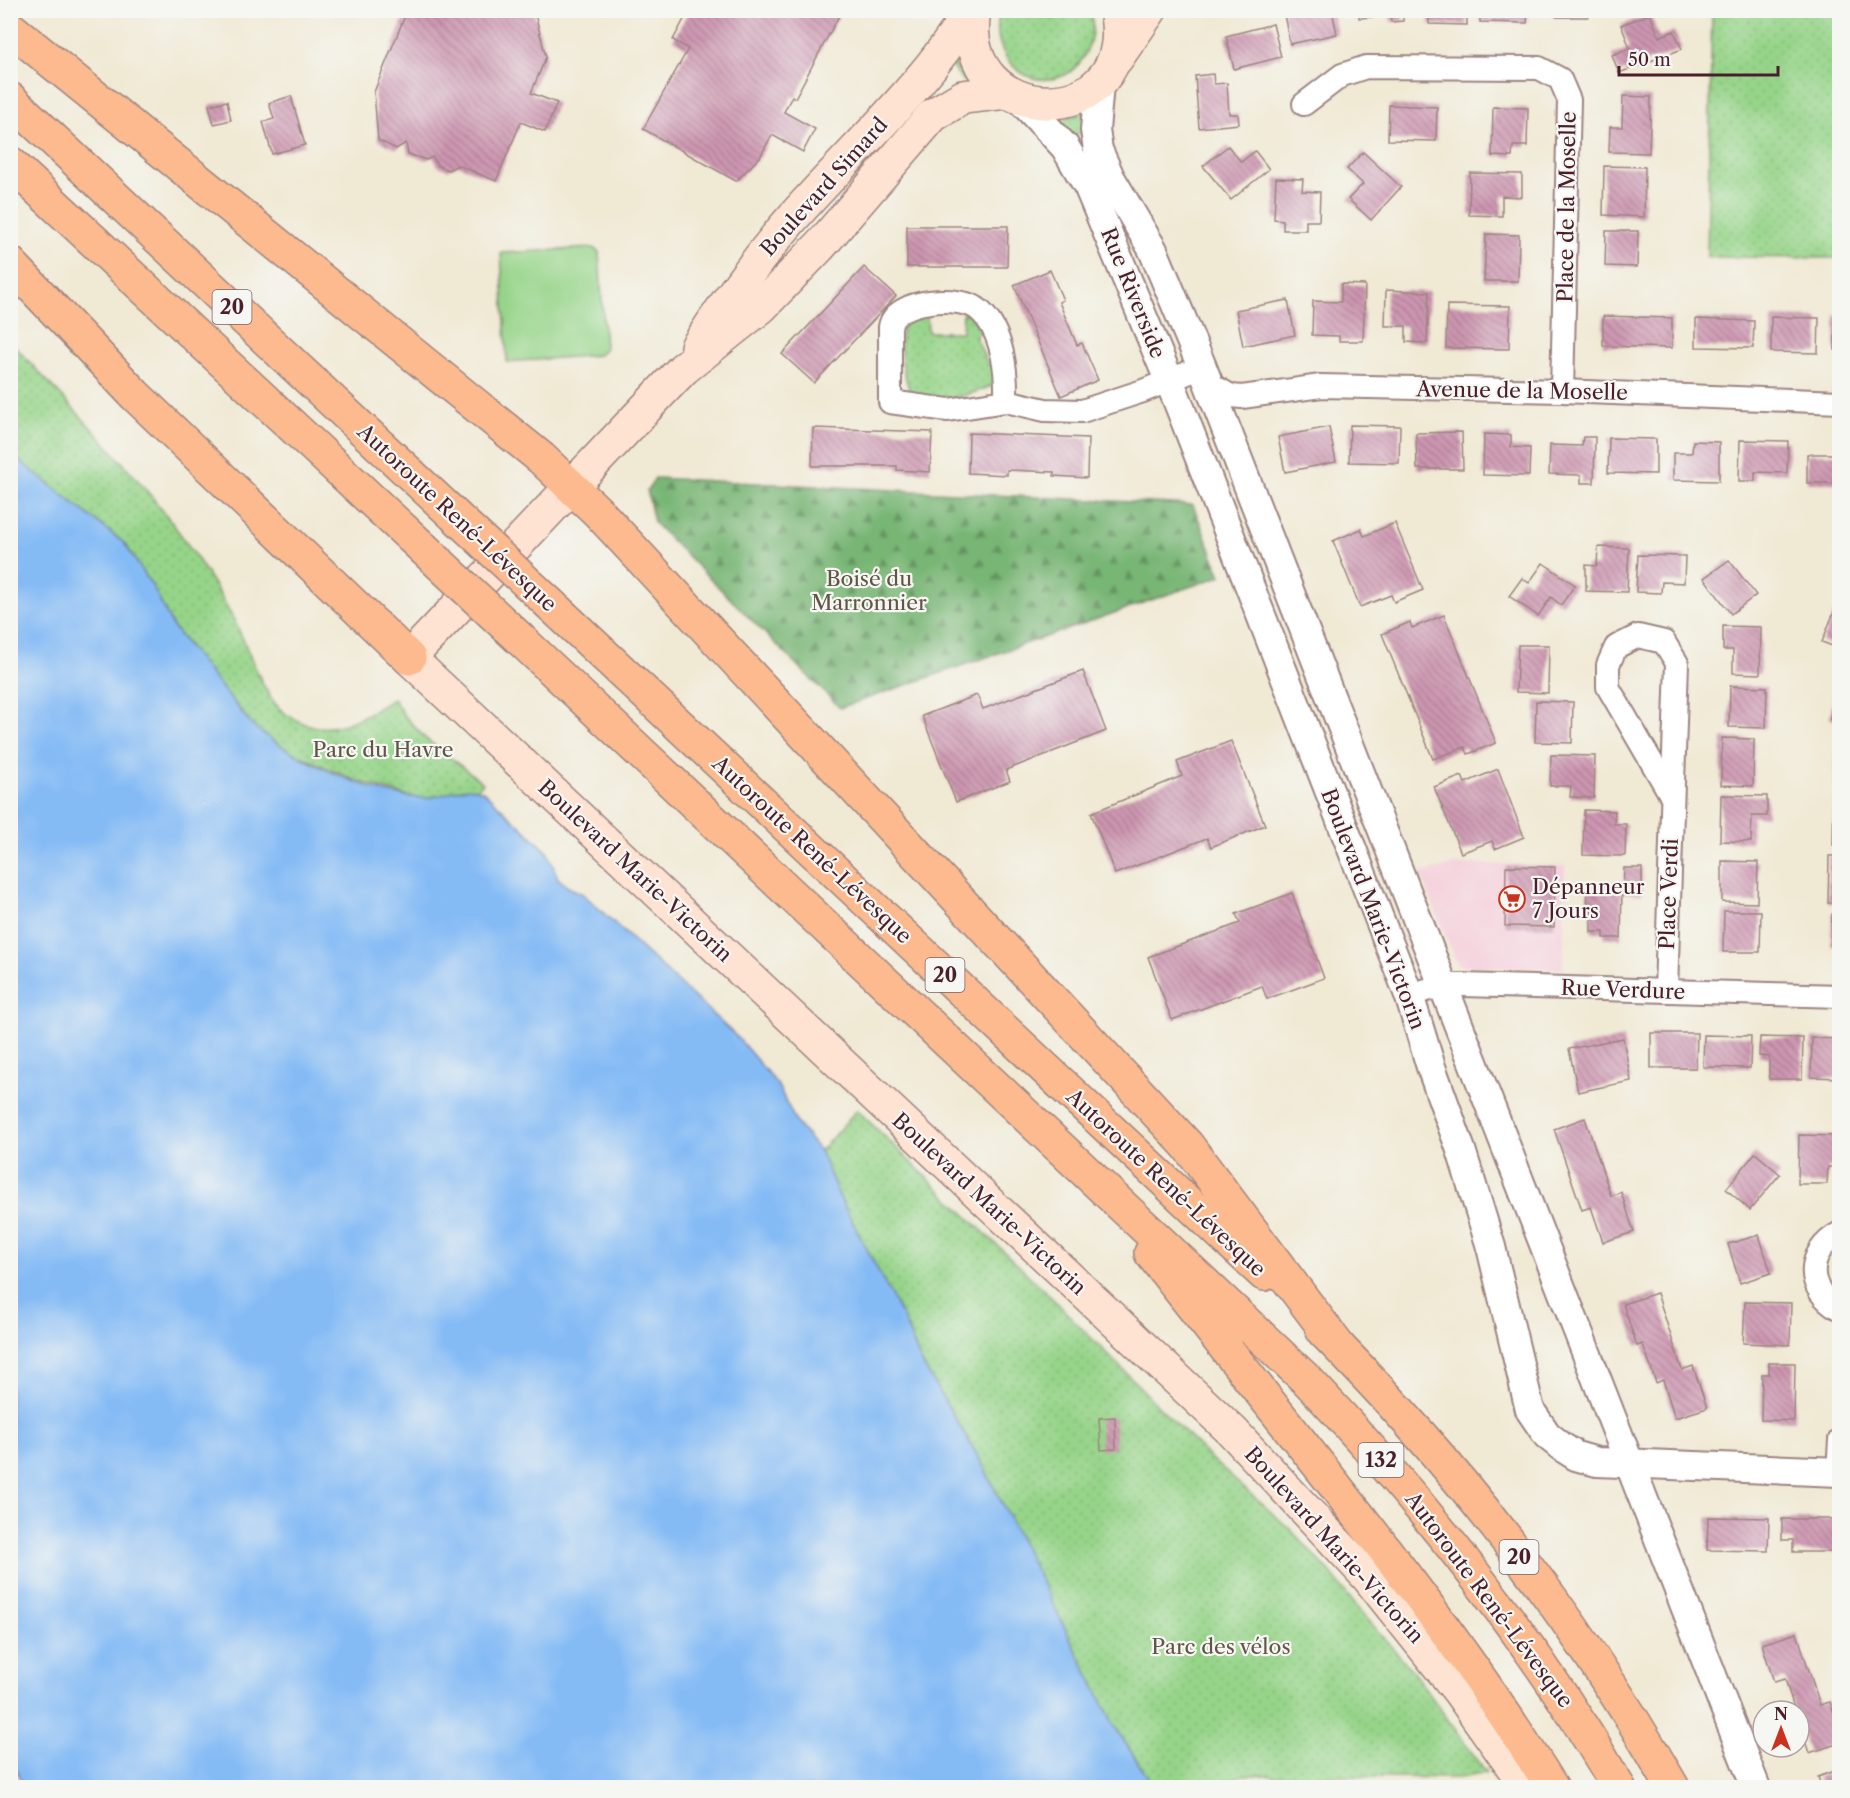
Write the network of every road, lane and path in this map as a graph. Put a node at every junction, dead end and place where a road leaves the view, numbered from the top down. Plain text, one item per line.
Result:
1 (973, 10) edge
2 (1116, 10) edge
3 (1150, 10) edge
4 (10, 28) edge
5 (1105, 74) junction
6 (1013, 94) junction
7 (10, 99) edge
8 (1304, 104) dead end
9 (10, 163) edge
10 (10, 262) edge
11 (683, 369) junction
12 (1205, 375) junction
13 (1168, 381) junction
14 (1562, 391) junction
15 (1006, 401) junction
16 (1839, 402) edge
17 (571, 486) junction
18 (1218, 507) joint
19 (1258, 508) joint
20 (409, 658) junction
21 (1672, 797) junction
22 (1444, 985) junction
23 (1666, 991) junction
24 (1409, 995) junction
25 (1839, 996) edge
26 (1092, 1175) junction
27 (1839, 1233) edge
28 (1839, 1309) edge
29 (1338, 1346) junction
30 (1839, 1440) edge
31 (1630, 1463) junction
32 (1839, 1472) edge
33 (1528, 1788) edge
34 (1552, 1788) edge
35 (1619, 1788) edge
36 (1673, 1788) edge
37 (1756, 1788) edge

1 - 6 main road
1 - 11 main road, Boulevard Simard
2 - 5 main road
3 - 5 main road
4 - 17 highway
5 - 6 main road, Boulevard Simard
5 - 12 street, Rue Riverside
6 - 11 main road, Boulevard Simard
6 - 13 street, Rue Riverside
7 - 29 highway, Autoroute René-Lévesque / 20, bridge
8 - 14 street, Place de la Moselle
9 - 26 highway, Autoroute René-Lévesque / 20, bridge
10 - 20 highway
11 - 17 main road, Boulevard Simard
12 - 13 street
12 - 14 street, Avenue de la Moselle
12 - 19 street, Rue Riverside
13 - 15 street
13 - 18 street, Rue Riverside
14 - 16 street, Avenue de la Moselle
15 - 15 street
17 - 20 main road, Boulevard Simard
17 - 29 highway
18 - 24 street, Boulevard Marie-Victorin
19 - 22 street, Boulevard Marie-Victorin
20 - 33 main road, Boulevard Marie-Victorin
21 - 21 street, Place Verdi
21 - 23 street, Place Verdi
22 - 23 street, Rue Verdure
22 - 24 street, Rue Verdure
22 - 31 street, Boulevard Marie-Victorin
23 - 25 street, Rue Verdure
24 - 31 street, Boulevard Marie-Victorin
26 - 34 highway
26 - 35 highway, Autoroute René-Lévesque / 132
27 - 28 street
29 - 36 highway, Autoroute René-Lévesque / 20
30 - 32 street
31 - 32 street
31 - 37 street, Boulevard Marie-Victorin

